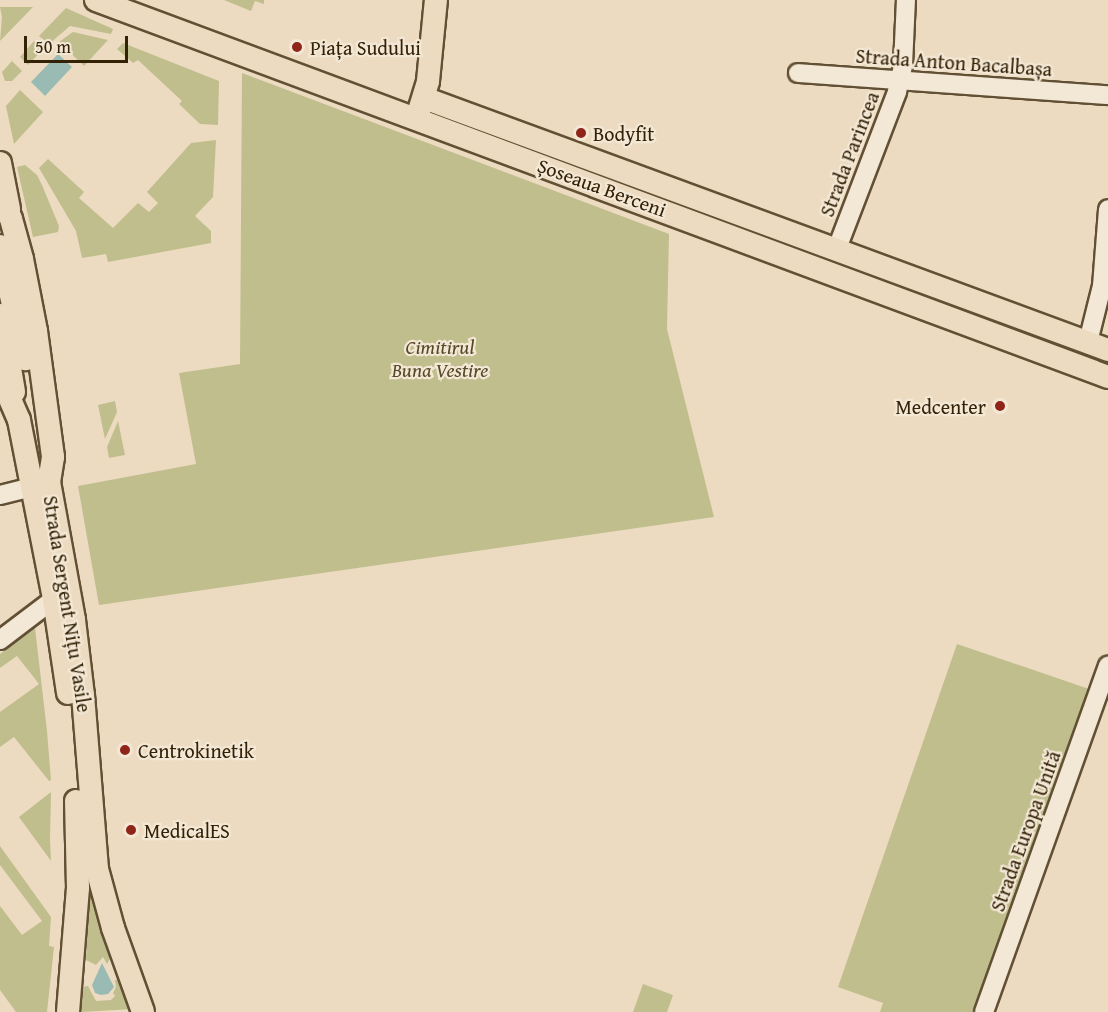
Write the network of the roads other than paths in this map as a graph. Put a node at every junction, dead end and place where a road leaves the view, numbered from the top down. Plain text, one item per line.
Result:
1 (96, 0) edge
2 (436, 0) edge
3 (906, 0) edge
4 (798, 73) dead end
5 (900, 80) junction
6 (1108, 96) edge
7 (420, 108) junction
8 (0, 163) edge
9 (0, 195) edge
10 (1108, 209) edge
11 (11, 219) junction
12 (0, 246) edge
13 (836, 251) junction
14 (964, 297) junction
15 (0, 311) edge
16 (956, 320) junction
17 (1098, 346) edge
18 (0, 376) edge
19 (1108, 377) edge
20 (19, 420) junction
21 (41, 484) junction
22 (0, 495) edge
23 (54, 600) junction
24 (0, 640) edge
25 (1108, 665) edge
26 (68, 1012) edge
27 (143, 1012) edge
28 (984, 1012) edge

1 - 7 main road, Șoseaua Berceni
2 - 7 main road
3 - 5 street, Strada Parincea
4 - 5 street, Strada Anton Bacalbașa
5 - 6 street, Strada Anton Bacalbașa
5 - 13 street, Strada Parincea
7 - 13 main road, Șoseaua Berceni
7 - 16 main road, Șoseaua Berceni
8 - 11 main road
9 - 11 main road, Strada Sergent Nițu Vasile
10 - 17 street
11 - 21 main road, Strada Sergent Nițu Vasile
12 - 21 main road
13 - 14 main road, Șoseaua Berceni
14 - 16 main road
14 - 17 main road, Șoseaua Berceni
15 - 20 main road
16 - 19 main road, Șoseaua Berceni
18 - 20 main road, Strada Sergent Nițu Vasile
20 - 21 main road, Strada Sergent Nițu Vasile
21 - 22 street
21 - 23 main road, Strada Sergent Nițu Vasile
21 - 27 main road, Strada Sergent Nițu Vasile
23 - 24 street
23 - 26 main road, Strada Sergent Nițu Vasile
25 - 28 street, Strada Europa Unită

